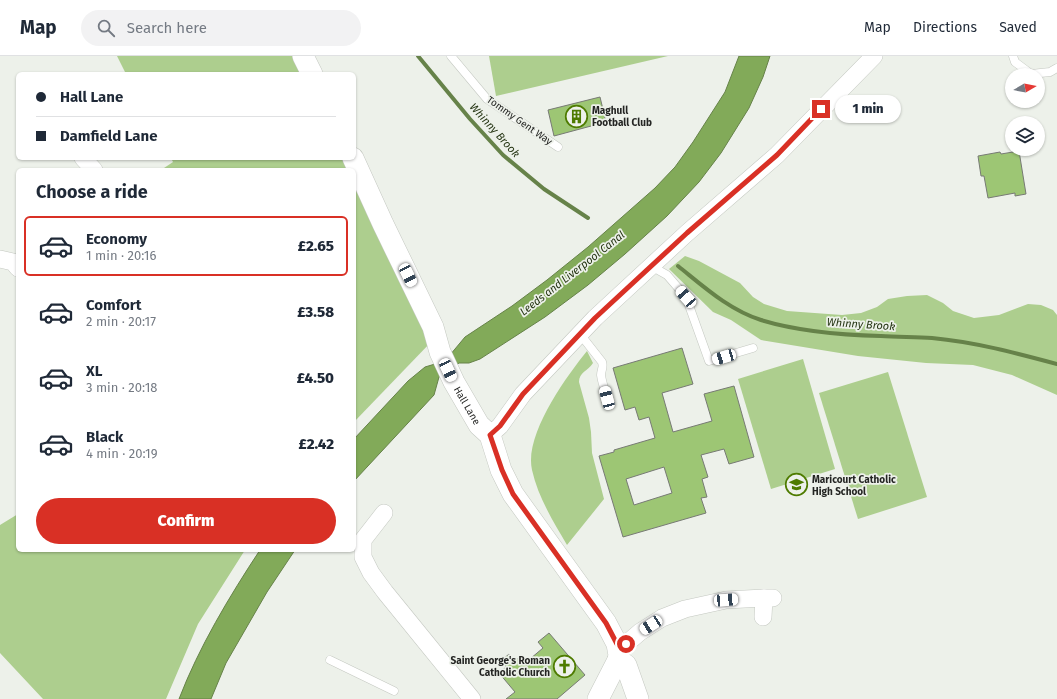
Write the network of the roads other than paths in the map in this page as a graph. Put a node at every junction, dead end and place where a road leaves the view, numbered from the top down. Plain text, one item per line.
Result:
1 (303, 56) edge
2 (451, 56) edge
3 (1013, 56) edge
4 (867, 59) edge
5 (1057, 68) edge
6 (311, 72) edge
7 (558, 147) dead end
8 (84, 160) edge
9 (354, 160) edge
10 (92, 168) edge
11 (651, 266) junction
12 (580, 334) junction
13 (754, 348) dead end
14 (607, 398) dead end
15 (490, 435) junction
16 (384, 513) dead end
17 (764, 617) dead end
18 (618, 652) junction
19 (330, 660) dead end
20 (394, 691) dead end
21 (472, 699) edge
22 (598, 699) edge
23 (638, 699) edge

1 - 6 street
2 - 7 lane, Tommy Gent Way
3 - 5 lane
4 - 11 street
8 - 10 street
9 - 15 street, Hall Lane
11 - 12 street
11 - 13 lane
12 - 14 lane
12 - 15 street
15 - 18 street, Hall Lane
16 - 21 street
17 - 18 street
18 - 22 street
18 - 23 street, Hall Lane
19 - 20 lane

